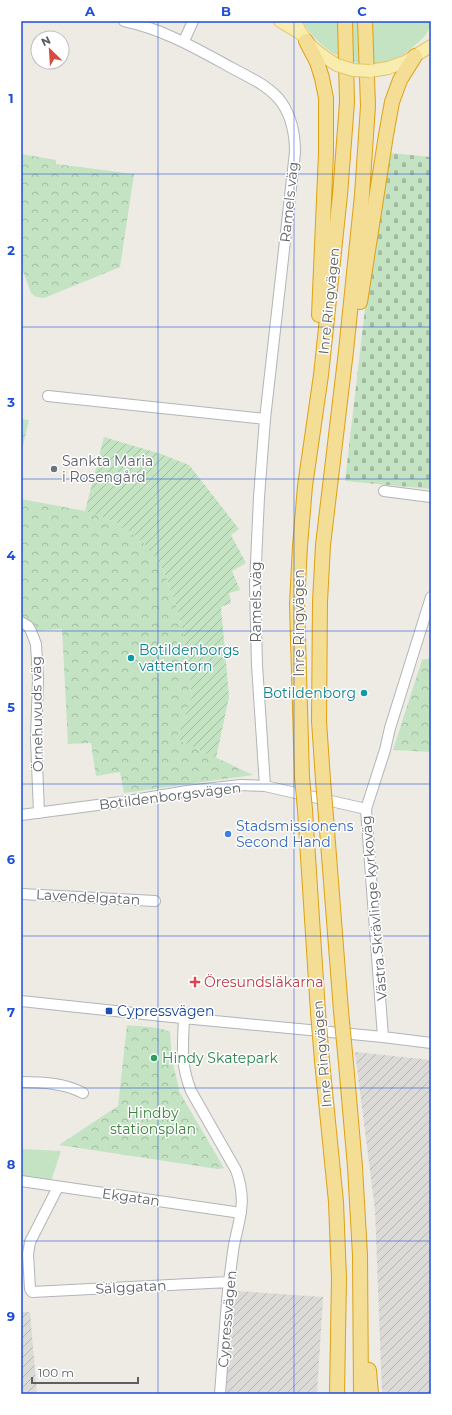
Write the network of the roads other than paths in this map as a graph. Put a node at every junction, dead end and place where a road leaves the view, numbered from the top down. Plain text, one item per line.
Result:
1 (124, 21) edge
2 (186, 21) edge
3 (193, 21) edge
4 (280, 21) edge
5 (295, 21) edge
6 (345, 21) edge
7 (365, 21) edge
8 (303, 37) junction
9 (431, 39) edge
10 (184, 42) junction
11 (422, 51) edge
12 (346, 351) junction
13 (321, 375) junction
14 (48, 396) dead end
15 (265, 419) junction
16 (384, 491) dead end
17 (431, 497) edge
18 (431, 597) edge
19 (21, 622) edge
20 (266, 786) junction
21 (366, 809) junction
22 (39, 813) junction
23 (21, 815) edge
24 (21, 894) edge
25 (155, 901) dead end
26 (21, 1001) edge
27 (184, 1018) junction
28 (384, 1037) junction
29 (431, 1043) edge
30 (21, 1082) edge
31 (83, 1093) dead end
32 (21, 1181) edge
33 (58, 1187) junction
34 (241, 1213) junction
35 (360, 1255) junction
36 (339, 1278) junction
37 (229, 1282) junction
38 (220, 1394) edge
39 (328, 1394) edge
40 (337, 1394) edge
41 (361, 1394) edge
42 (371, 1394) edge

1 - 10 street, Ramels väg
2 - 10 street
3 - 10 street
4 - 8 main road
5 - 8 main road
6 - 13 highway, Inre Ringvägen
7 - 12 highway, Inre Ringvägen
8 - 11 main road, bridge
8 - 13 highway
9 - 11 main road
10 - 15 street, Ramels väg
11 - 12 highway
12 - 35 highway, Inre Ringvägen, bridge
13 - 36 highway, Inre Ringvägen, bridge
14 - 15 street
15 - 20 street, Ramels väg
16 - 17 street
18 - 21 street, Västra Skrävlinge kyrkoväg
19 - 22 street, Örnehuvuds väg
20 - 21 street, Botildenborgsvägen
20 - 22 street, Botildenborgsvägen
21 - 28 street, Västra Skrävlinge kyrkoväg
22 - 23 street, Botildenborgsvägen
24 - 25 street, Lavendelgatan
26 - 27 street
27 - 28 street
27 - 34 street, Cypressvägen
28 - 29 street
30 - 31 street
32 - 33 street, Ekgatan
33 - 34 street, Ekgatan
33 - 37 street, Sälggatan
34 - 37 street, Cypressvägen
35 - 41 highway, Inre Ringvägen
35 - 42 highway
36 - 39 highway
36 - 40 highway, Inre Ringvägen
37 - 38 street, Cypressvägen

